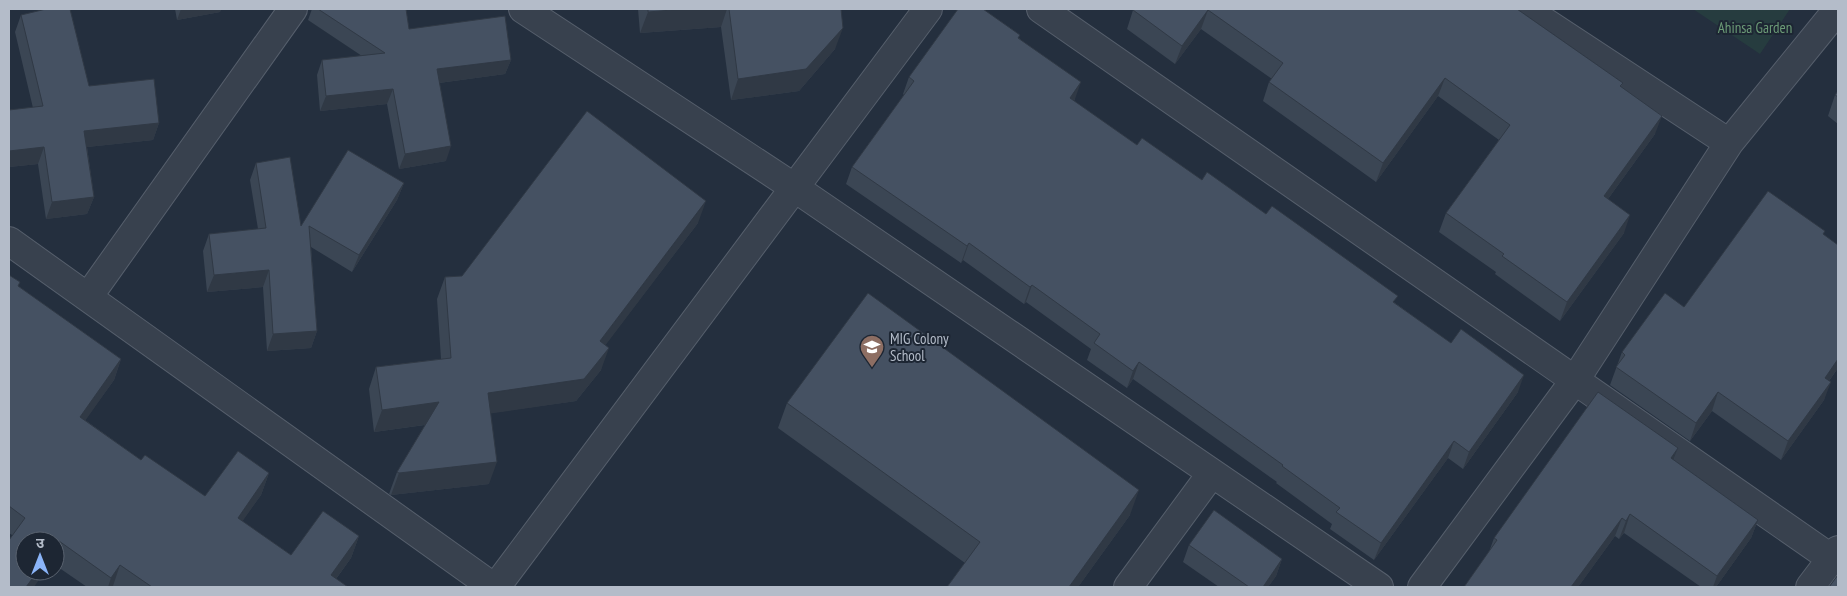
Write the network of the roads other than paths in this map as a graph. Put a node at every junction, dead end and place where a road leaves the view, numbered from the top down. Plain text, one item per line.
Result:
1 (293, 9) edge
2 (523, 9) edge
3 (928, 9) edge
4 (1041, 9) edge
5 (1525, 9) edge
6 (1838, 9) edge
7 (1729, 143) junction
8 (795, 188) junction
9 (9, 240) edge
10 (88, 297) junction
11 (1575, 380) junction
12 (1212, 473) junction
13 (1835, 555) edge
14 (494, 587) edge
15 (1128, 587) edge
16 (1379, 587) edge
17 (1422, 587) edge
18 (1810, 587) edge

1 - 10 street
2 - 8 street
3 - 8 street
4 - 11 street
5 - 7 street
6 - 7 street
7 - 11 street
8 - 12 street
8 - 14 street
9 - 10 street
10 - 14 street
11 - 13 street
11 - 17 street
12 - 15 street
12 - 16 street
13 - 18 street

